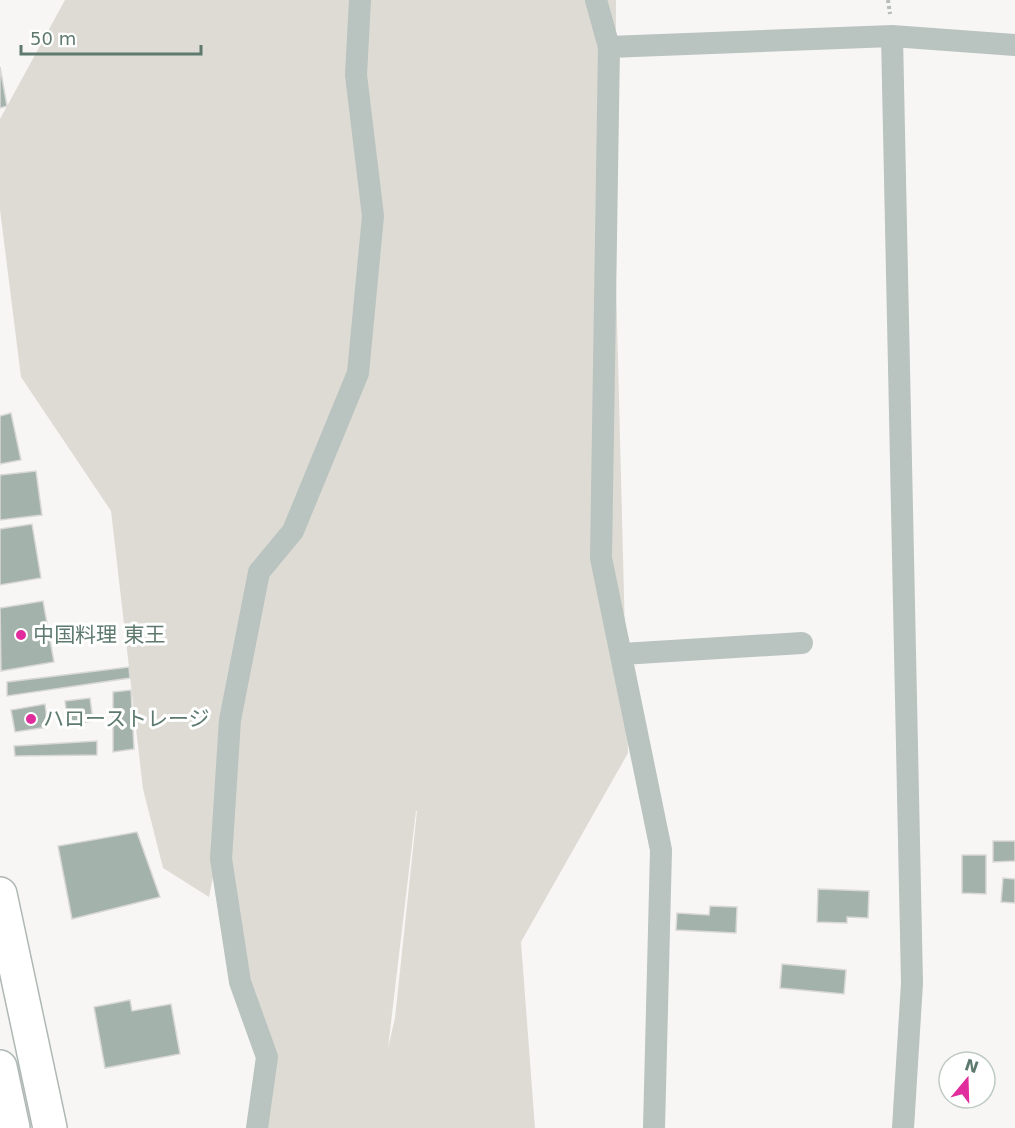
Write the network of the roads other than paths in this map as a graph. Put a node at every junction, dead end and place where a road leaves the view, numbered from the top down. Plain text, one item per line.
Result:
1 (360, 0) edge
2 (596, 0) edge
3 (892, 36) junction
4 (1015, 45) edge
5 (609, 47) junction
6 (802, 643) dead end
7 (622, 654) junction
8 (0, 894) edge
9 (0, 1067) edge
10 (13, 1128) edge
11 (50, 1128) edge
12 (257, 1128) edge
13 (654, 1128) edge
14 (903, 1128) edge

1 - 12 street
2 - 5 street
3 - 4 street
3 - 5 street
3 - 14 street
5 - 7 street
6 - 7 street
7 - 13 street
8 - 11 main road
9 - 10 main road

